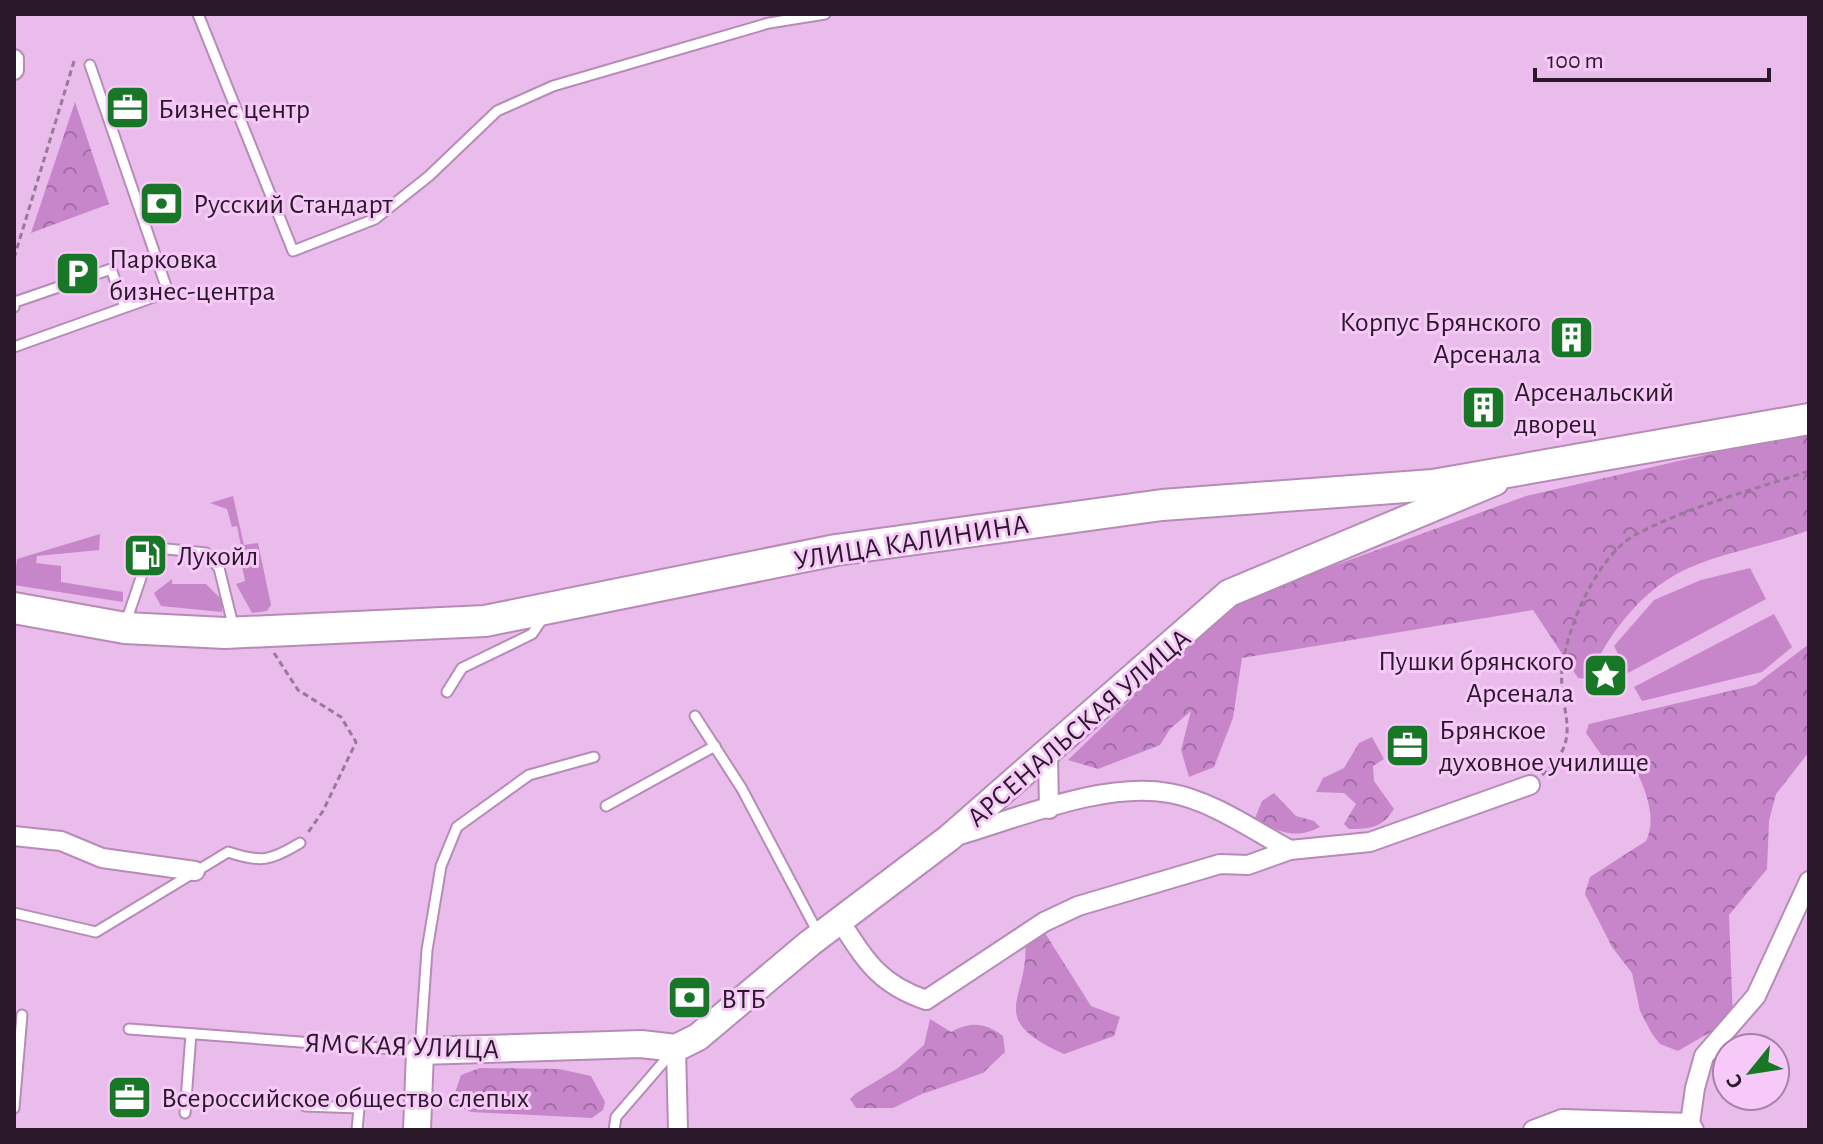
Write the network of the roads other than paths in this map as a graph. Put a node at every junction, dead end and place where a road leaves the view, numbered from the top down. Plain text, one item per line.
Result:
1 (198, 14) edge
2 (825, 14) edge
3 (14, 61) edge
4 (90, 65) dead end
5 (14, 70) edge
6 (14, 307) edge
7 (125, 307) junction
8 (14, 347) edge
9 (1809, 419) edge
10 (1518, 471) junction
11 (550, 607) junction
12 (14, 608) edge
13 (125, 628) junction
14 (248, 633) junction
15 (447, 692) dead end
16 (695, 716) dead end
17 (715, 746) junction
18 (1048, 754) junction
19 (594, 757) dead end
20 (1530, 785) road end
21 (606, 806) dead end
22 (1049, 809) junction
23 (14, 836) edge
24 (949, 838) junction
25 (300, 843) road end
26 (1290, 850) junction
27 (195, 871) junction
28 (1809, 881) edge
29 (14, 913) edge
30 (830, 929) junction
31 (22, 1015) dead end
32 (129, 1029) dead end
33 (191, 1034) junction
34 (676, 1048) junction
35 (420, 1051) junction
36 (305, 1106) dead end
37 (14, 1108) edge
38 (185, 1113) dead end
39 (1692, 1127) edge
40 (357, 1130) edge
41 (417, 1130) edge
42 (614, 1130) edge
43 (678, 1130) edge
44 (1533, 1130) edge

1 - 2 lane
3 - 5 street
4 - 7 lane
6 - 7 lane
7 - 8 lane
9 - 10 main road, УЛИЦА КАЛИНИНА
10 - 11 main road, УЛИЦА КАЛИНИНА
10 - 18 street, АРСЕНАЛЬСКАЯ УЛИЦА
11 - 14 main road, УЛИЦА КАЛИНИНА
11 - 15 lane
12 - 13 main road, УЛИЦА КАЛИНИНА
13 - 14 main road, УЛИЦА КАЛИНИНА
13 - 14 lane
16 - 17 lane
17 - 21 lane
17 - 30 lane
18 - 22 street
18 - 24 street, АРСЕНАЛЬСКАЯ УЛИЦА
19 - 35 lane
20 - 26 street
22 - 24 street
22 - 26 street
23 - 27 street
24 - 30 street, АРСЕНАЛЬСКАЯ УЛИЦА
25 - 27 lane
26 - 30 street
27 - 29 lane
28 - 39 street
30 - 34 street, АРСЕНАЛЬСКАЯ УЛИЦА
31 - 37 lane
32 - 33 lane, ЯМСКАЯ УЛИЦА
33 - 35 lane, ЯМСКАЯ УЛИЦА
33 - 38 lane
34 - 35 street, ЯМСКАЯ УЛИЦА
34 - 42 lane
34 - 43 street
35 - 41 street
36 - 40 lane
39 - 44 street

